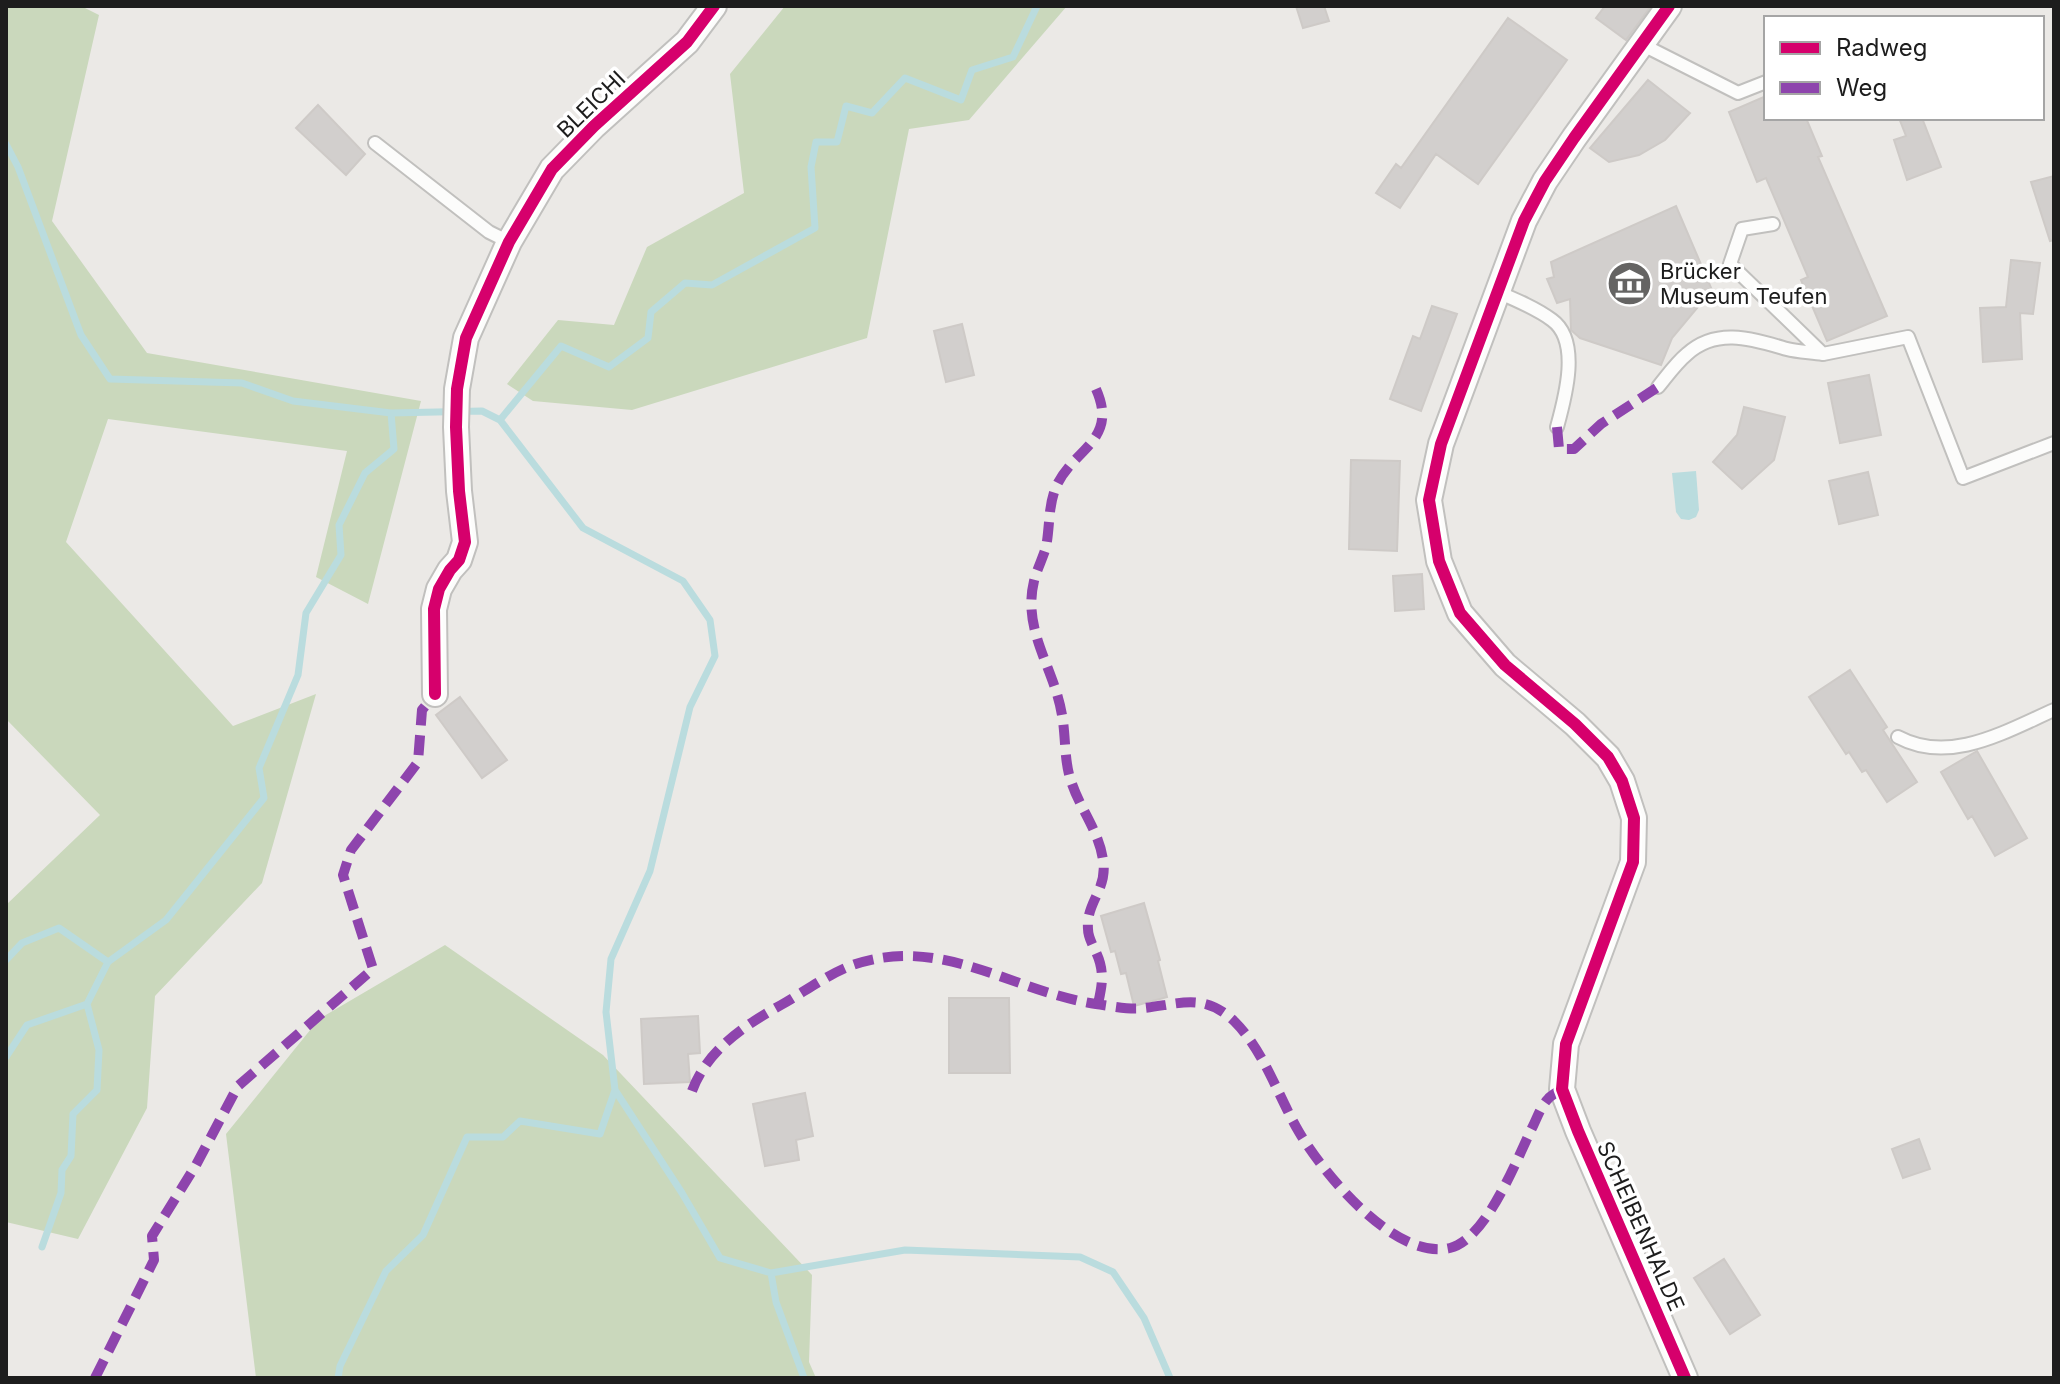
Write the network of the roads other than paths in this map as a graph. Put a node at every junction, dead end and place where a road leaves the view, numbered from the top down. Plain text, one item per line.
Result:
1 (714, 6) edge
2 (1669, 6) edge
3 (1641, 44) junction
4 (1764, 83) edge
5 (375, 143) dead end
6 (1773, 224) dead end
7 (509, 242) junction
8 (1495, 291) junction
9 (1823, 354) junction
10 (1658, 387) dead end
11 (1557, 427) dead end
12 (2054, 443) edge
13 (435, 694) dead end
14 (2054, 710) edge
15 (1898, 737) dead end
16 (1685, 1378) edge

1 - 7 street, BLEICHI
2 - 3 street
3 - 4 lane
3 - 8 street
5 - 7 lane
6 - 9 lane
7 - 13 street, BLEICHI
8 - 11 lane
8 - 16 street, SCHEIBENHALDE
9 - 10 lane
9 - 12 lane
14 - 15 lane

